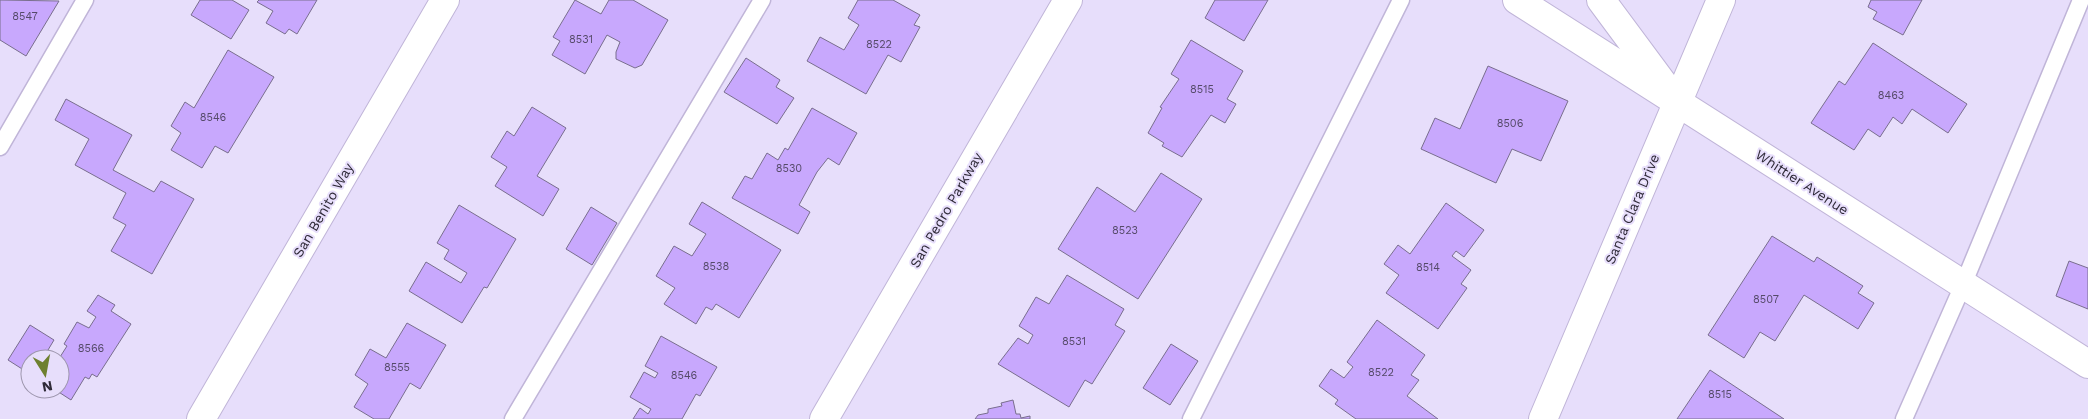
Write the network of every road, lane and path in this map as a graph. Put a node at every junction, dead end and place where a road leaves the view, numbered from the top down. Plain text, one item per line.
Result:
1 (85, 0) edge
2 (445, 0) edge
3 (762, 0) edge
4 (1068, 0) edge
5 (1401, 0) edge
6 (1517, 0) edge
7 (1601, 0) edge
8 (1721, 0) edge
9 (2081, 0) edge
10 (1678, 102) junction
11 (0, 147) edge
12 (1963, 285) junction
13 (2088, 364) edge
14 (201, 419) edge
15 (513, 419) edge
16 (824, 419) edge
17 (1191, 419) edge
18 (1544, 419) edge
19 (1904, 419) edge

1 - 11 lane
2 - 14 street, San Benito Way
3 - 15 lane
4 - 16 street, San Pedro Parkway
5 - 17 lane
6 - 10 street, Whittier Avenue
7 - 10 street
8 - 10 street, Santa Clara Drive
9 - 12 lane
10 - 12 street, Whittier Avenue
10 - 18 street, Santa Clara Drive
12 - 13 street, Whittier Avenue
12 - 19 lane

